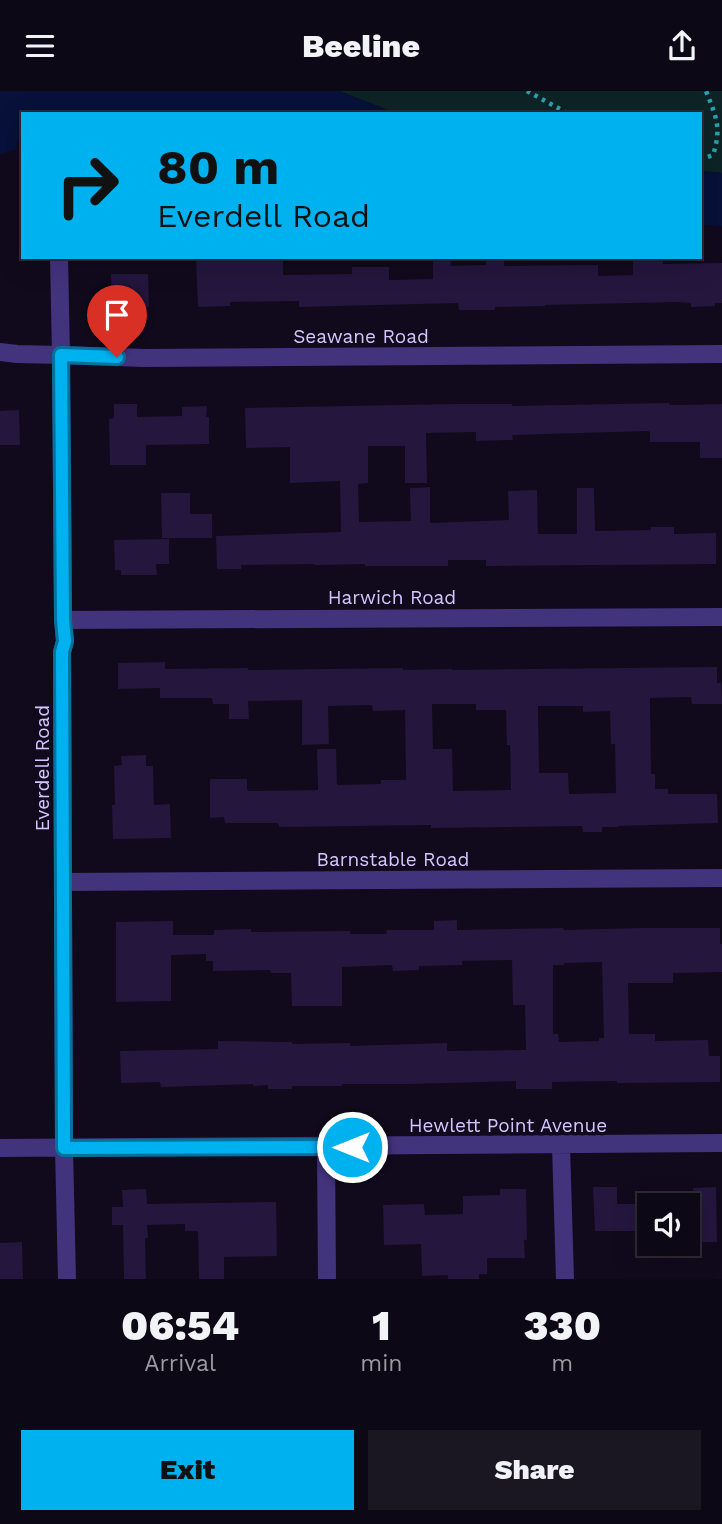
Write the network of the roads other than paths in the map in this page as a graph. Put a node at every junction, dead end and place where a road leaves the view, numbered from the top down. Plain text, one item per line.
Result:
1 (59, 259) edge
2 (0, 352) edge
3 (722, 354) edge
4 (61, 355) junction
5 (722, 617) edge
6 (63, 620) junction
7 (722, 878) edge
8 (64, 882) junction
9 (722, 1143) edge
10 (561, 1146) junction
11 (326, 1147) junction
12 (0, 1148) edge
13 (64, 1148) junction
14 (66, 1279) edge
15 (327, 1279) edge
16 (565, 1279) edge

1 - 4 street, Everdell Road
2 - 4 street, Seawane Road
3 - 4 street, Seawane Road
4 - 6 street, Everdell Road
5 - 6 street, Harwich Road
6 - 8 street, Everdell Road
7 - 8 street, Barnstable Road
8 - 13 street, Everdell Road
9 - 10 street, Hewlett Point Avenue
10 - 11 street, Hewlett Point Avenue
10 - 16 street
11 - 13 street, Hewlett Point Avenue
11 - 15 street
12 - 13 street, Hewlett Point Avenue
13 - 14 street, Everdell Road

